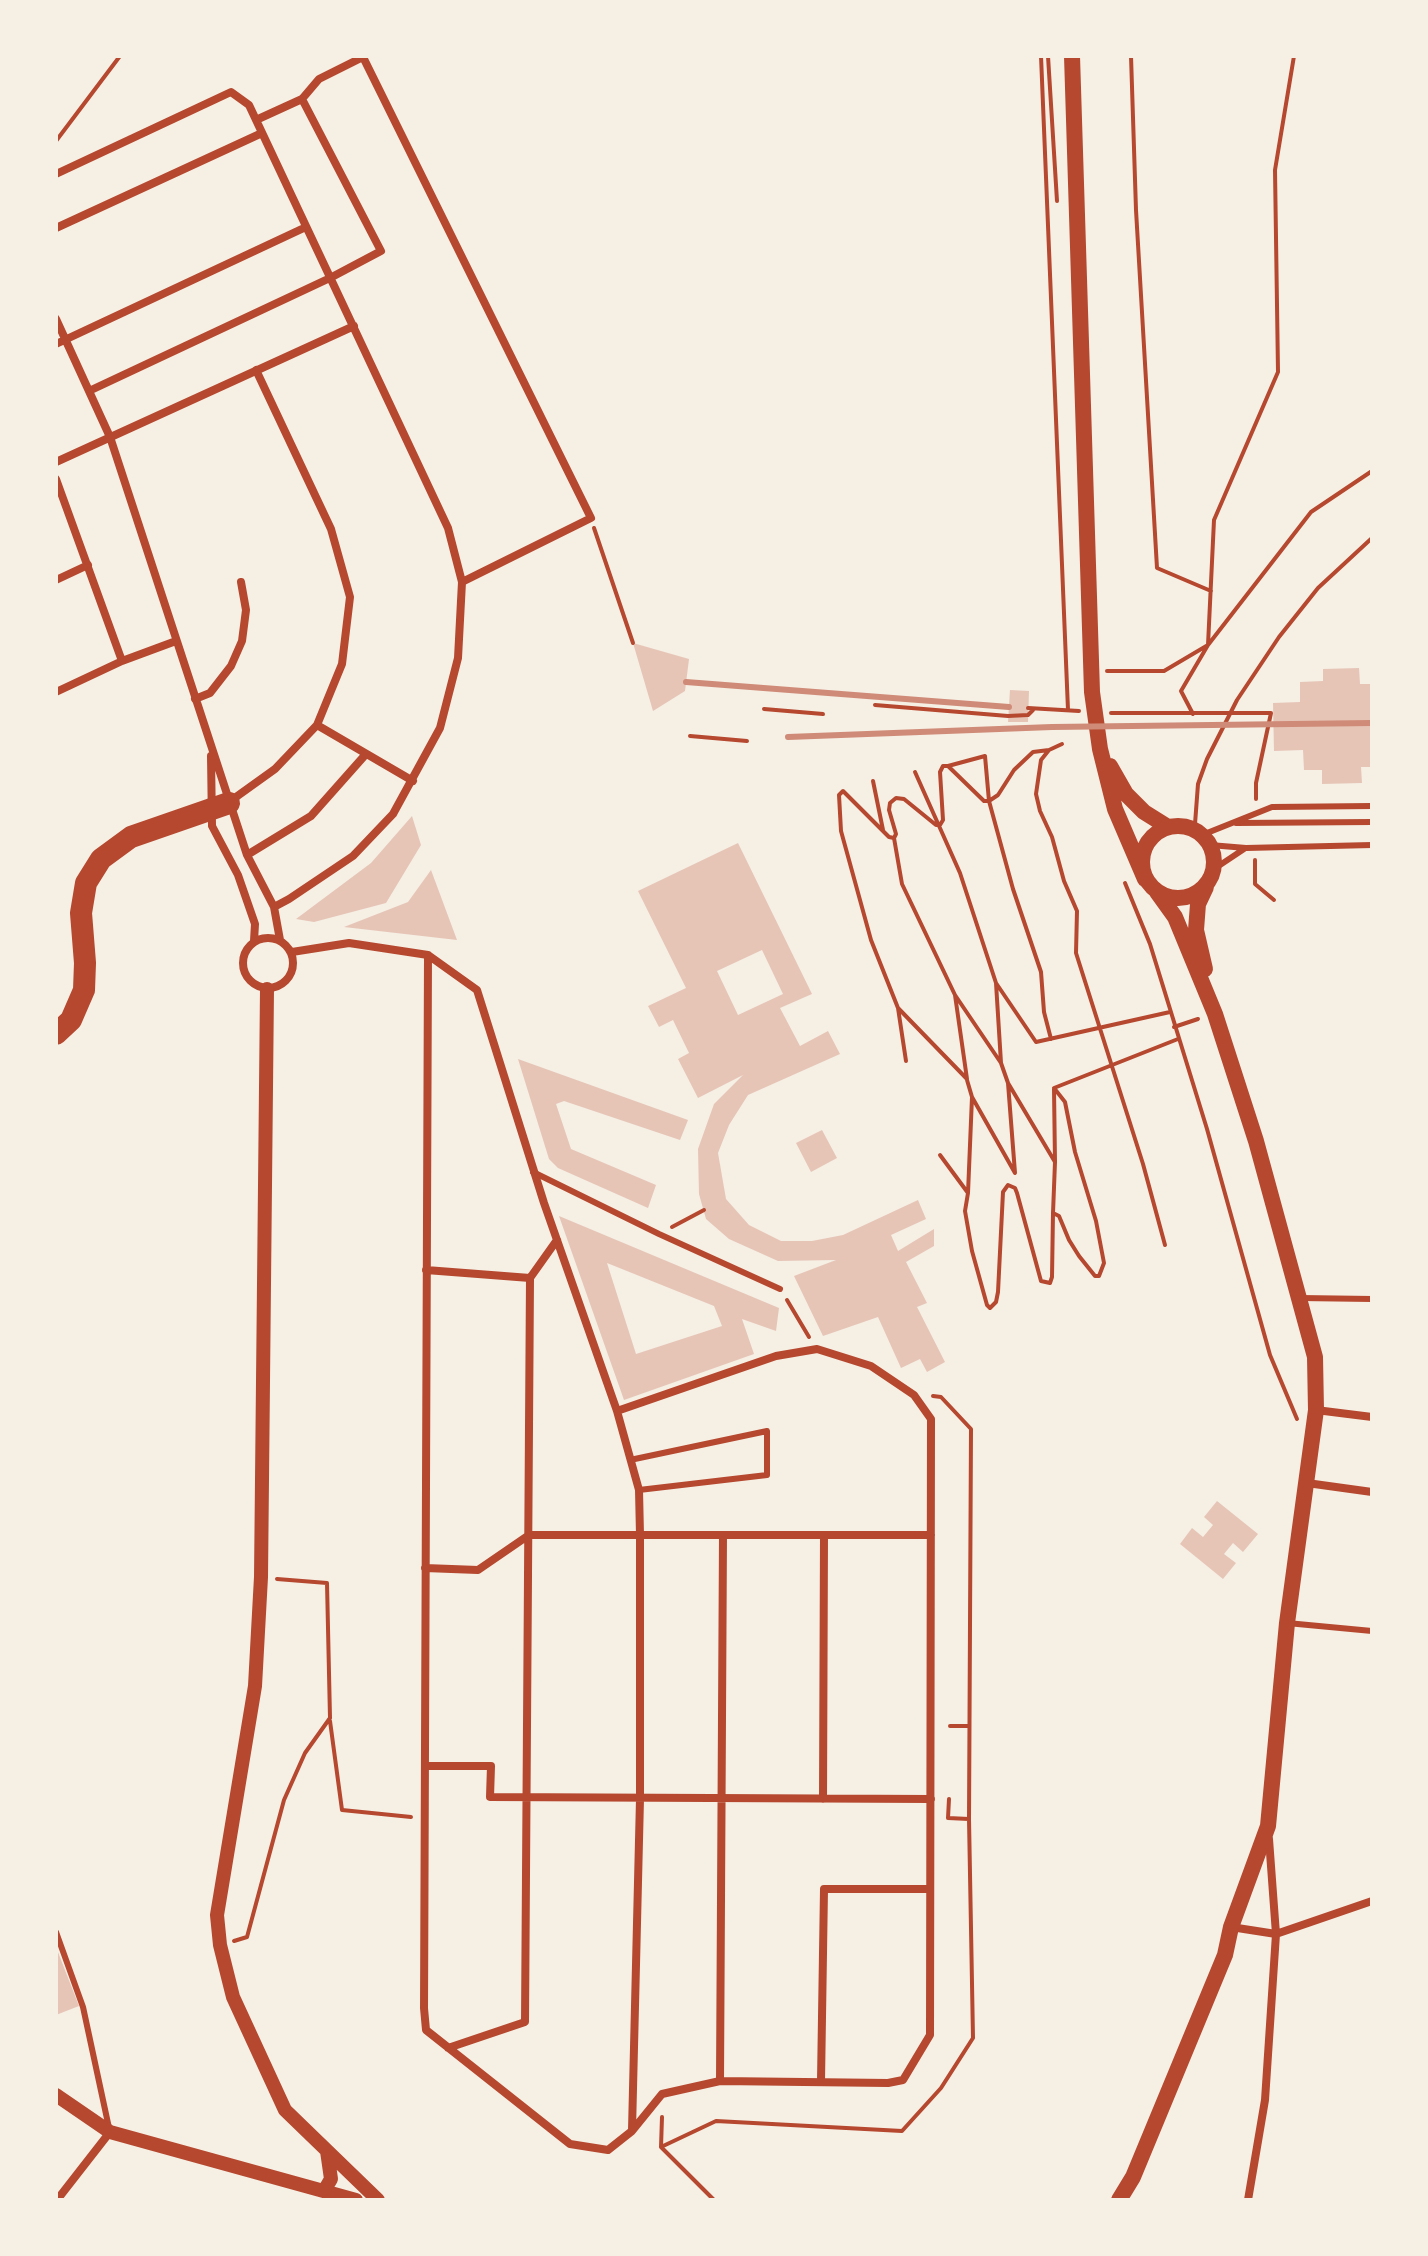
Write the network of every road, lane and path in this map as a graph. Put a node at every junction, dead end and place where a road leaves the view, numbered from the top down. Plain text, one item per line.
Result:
1 (120, 56) edge
2 (1041, 56) edge
3 (1072, 56) edge
4 (1131, 56) edge
5 (1294, 56) edge
6 (302, 99) junction
7 (256, 120) junction
8 (262, 133) junction
9 (56, 141) edge
10 (56, 174) edge
11 (306, 227) junction
12 (56, 228) edge
13 (330, 278) junction
14 (56, 319) edge
15 (354, 326) junction
16 (61, 341) edge
17 (256, 370) junction
18 (89, 391) junction
19 (110, 437) junction
20 (56, 462) edge
21 (1372, 471) edge
22 (56, 479) edge
23 (591, 518) junction
24 (1372, 538) edge
25 (88, 565) junction
26 (56, 580) edge
27 (241, 582) dead end
28 (462, 582) junction
29 (1211, 591) junction
30 (176, 641) junction
31 (633, 643) dead end
32 (1208, 645) junction
33 (122, 661) junction
34 (1092, 671) junction
35 (56, 692) edge
36 (195, 699) junction
37 (875, 705) dead end
38 (1028, 708) dead end
39 (764, 709) dead end
40 (1035, 709) junction
41 (1068, 710) junction
42 (1095, 712) junction
43 (823, 714) dead end
44 (1193, 714) junction
45 (1228, 715) junction
46 (317, 725) junction
47 (690, 736) dead end
48 (747, 741) dead end
49 (1062, 744) dead end
50 (211, 748) junction
51 (1100, 749) junction
52 (1049, 750) junction
53 (366, 754) junction
54 (948, 766) junction
55 (915, 772) dead end
56 (413, 781) junction
57 (873, 781) dead end
58 (1256, 783) dead end
59 (989, 801) junction
60 (220, 806) junction
61 (1372, 806) edge
62 (1372, 822) edge
63 (1232, 824) junction
64 (940, 825) junction
65 (1168, 827) junction
66 (883, 832) junction
67 (1202, 837) junction
68 (894, 838) junction
69 (1372, 845) edge
70 (1246, 848) junction
71 (247, 855) junction
72 (1121, 873) dead end
73 (1211, 874) junction
74 (1145, 879) junction
75 (1157, 892) junction
76 (274, 907) junction
77 (280, 940) junction
78 (254, 941) junction
79 (292, 952) junction
80 (428, 955) junction
81 (996, 983) junction
82 (267, 989) junction
83 (955, 995) junction
84 (898, 1008) junction
85 (1170, 1012) junction
86 (1215, 1014) junction
87 (1174, 1027) junction
88 (1099, 1029) junction
89 (56, 1034) edge
90 (1051, 1039) junction
91 (1178, 1039) junction
92 (906, 1061) dead end
93 (1001, 1063) junction
94 (1112, 1065) junction
95 (967, 1079) junction
96 (1008, 1083) junction
97 (1054, 1088) junction
98 (972, 1097) junction
99 (940, 1155) dead end
100 (1055, 1162) junction
101 (533, 1172) junction
102 (1015, 1173) junction
103 (1008, 1185) junction
104 (968, 1193) junction
105 (704, 1210) dead end
106 (1053, 1213) junction
107 (659, 1234) junction
108 (557, 1240) junction
109 (1165, 1245) dead end
110 (426, 1270) junction
111 (530, 1278) junction
112 (780, 1289) joint
113 (1300, 1298) junction
114 (1372, 1299) edge
115 (817, 1349) junction
116 (1316, 1410) junction
117 (617, 1411) junction
118 (1372, 1417) edge
119 (1311, 1454) junction
120 (630, 1460) junction
121 (1307, 1483) junction
122 (639, 1490) junction
123 (1372, 1492) edge
124 (529, 1535) junction
125 (640, 1535) junction
126 (723, 1535) junction
127 (824, 1535) junction
128 (931, 1535) junction
129 (425, 1568) junction
130 (261, 1577) junction
131 (1287, 1623) junction
132 (1372, 1631) edge
133 (330, 1718) junction
134 (950, 1726) dead end
135 (969, 1726) dead end
136 (425, 1766) junction
137 (528, 1797) junction
138 (640, 1799) junction
139 (722, 1799) junction
140 (823, 1799) junction
141 (931, 1799) junction
142 (949, 1799) dead end
143 (425, 1818) junction
144 (969, 1819) dead end
145 (1268, 1826) junction
146 (930, 1889) junction
147 (1372, 1901) edge
148 (1231, 1927) junction
149 (56, 1932) edge
150 (1276, 1934) junction
151 (220, 1945) junction
152 (448, 2048) junction
153 (720, 2081) junction
154 (821, 2081) junction
155 (662, 2094) junction
156 (56, 2095) edge
157 (632, 2131) junction
158 (110, 2132) junction
159 (327, 2151) junction
160 (324, 2191) junction
161 (57, 2200) edge
162 (356, 2200) edge
163 (378, 2200) edge
164 (714, 2200) edge
165 (1119, 2200) edge
166 (1248, 2200) edge

1 - 9 path
2 - 41 path
3 - 34 main road
4 - 29 path
5 - 29 path
6 - 7 street
6 - 13 street
6 - 23 street
7 - 8 street
7 - 10 street
8 - 11 street
8 - 12 street
11 - 13 street
11 - 16 street
13 - 15 street
13 - 18 street
14 - 16 street
15 - 17 street
15 - 28 street
16 - 18 street
17 - 19 street
17 - 46 street
18 - 19 street
19 - 20 street
19 - 30 street
21 - 32 path
22 - 25 street
23 - 28 street
23 - 31 path
24 - 45 path
25 - 26 street
25 - 33 street
27 - 36 street
28 - 56 street
29 - 32 path
30 - 33 street
30 - 36 street
32 - 34 path
32 - 44 path
33 - 35 street
34 - 42 main road
36 - 50 street
37 - 40 path
38 - 40 path
39 - 43 path
40 - 41 path
41 - 42 path
42 - 44 path
42 - 51 main road
44 - 45 path
45 - 58 path
45 - 67 path
46 - 53 street
46 - 60 street
47 - 48 path
49 - 52 path
50 - 60 street
50 - 60 street
51 - 65 main road
51 - 74 main road
52 - 59 path
52 - 88 path
53 - 56 street
53 - 71 street
54 - 59 path
54 - 59 path
54 - 64 path
55 - 64 path
56 - 76 street
57 - 66 path
59 - 90 path
60 - 71 street
60 - 78 street
60 - 89 highway
61 - 63 lane
62 - 63 lane
63 - 67 lane
64 - 68 path
64 - 81 path
65 - 67 main road
65 - 74 main road
66 - 68 path
66 - 84 path
67 - 70 lane
67 - 73 main road
68 - 83 path
69 - 70 lane
70 - 73 lane
71 - 76 street
72 - 85 path
73 - 75 main road
73 - 86 main road
74 - 75 main road
75 - 86 main road
76 - 77 street
77 - 78 street
77 - 79 street
78 - 82 street
79 - 80 street
79 - 82 street
80 - 101 street
80 - 110 street
81 - 90 path
81 - 93 path
82 - 130 street
83 - 93 path
83 - 95 path
84 - 92 path
84 - 95 path
85 - 87 path
85 - 88 path
86 - 87 path
86 - 113 main road
87 - 91 path
88 - 90 path
88 - 94 path
91 - 94 path
91 - 119 path
93 - 96 path
94 - 97 path
94 - 109 path
95 - 98 path
96 - 100 path
96 - 102 path
97 - 100 path
97 - 106 path
98 - 102 path
98 - 104 path
99 - 104 path
100 - 106 path
101 - 107 lane
101 - 108 street
102 - 103 path
103 - 104 path
103 - 106 path
105 - 107 path
107 - 112 lane
108 - 111 street
108 - 117 street
110 - 111 street
110 - 129 street
111 - 124 street
112 - 115 path
113 - 114 lane
113 - 116 main road
115 - 117 street
115 - 128 street
116 - 118 street
116 - 119 main road
117 - 120 street
119 - 121 main road
120 - 122 street
120 - 122 lane
121 - 123 street
121 - 131 main road
122 - 125 street
124 - 125 street
124 - 129 street
124 - 137 street
125 - 126 street
125 - 138 street
126 - 127 street
126 - 139 street
127 - 128 street
127 - 140 street
128 - 141 street
129 - 136 street
130 - 133 path
130 - 151 street
131 - 132 lane
131 - 145 main road
133 - 143 path
133 - 151 path
134 - 135 path
136 - 137 street
136 - 143 street
137 - 138 street
137 - 152 street
138 - 139 street
138 - 157 street
139 - 140 street
139 - 153 street
140 - 141 street
141 - 146 street
142 - 144 path
143 - 152 street
145 - 148 main road
145 - 150 street
146 - 154 street
146 - 154 street
147 - 150 street
148 - 150 street
148 - 165 main road
149 - 158 lane
150 - 166 street
151 - 159 street
152 - 157 street
153 - 154 street
153 - 155 street
155 - 157 street
155 - 164 path
156 - 158 street
158 - 160 street
158 - 161 street
159 - 160 street
159 - 163 street
160 - 162 street

